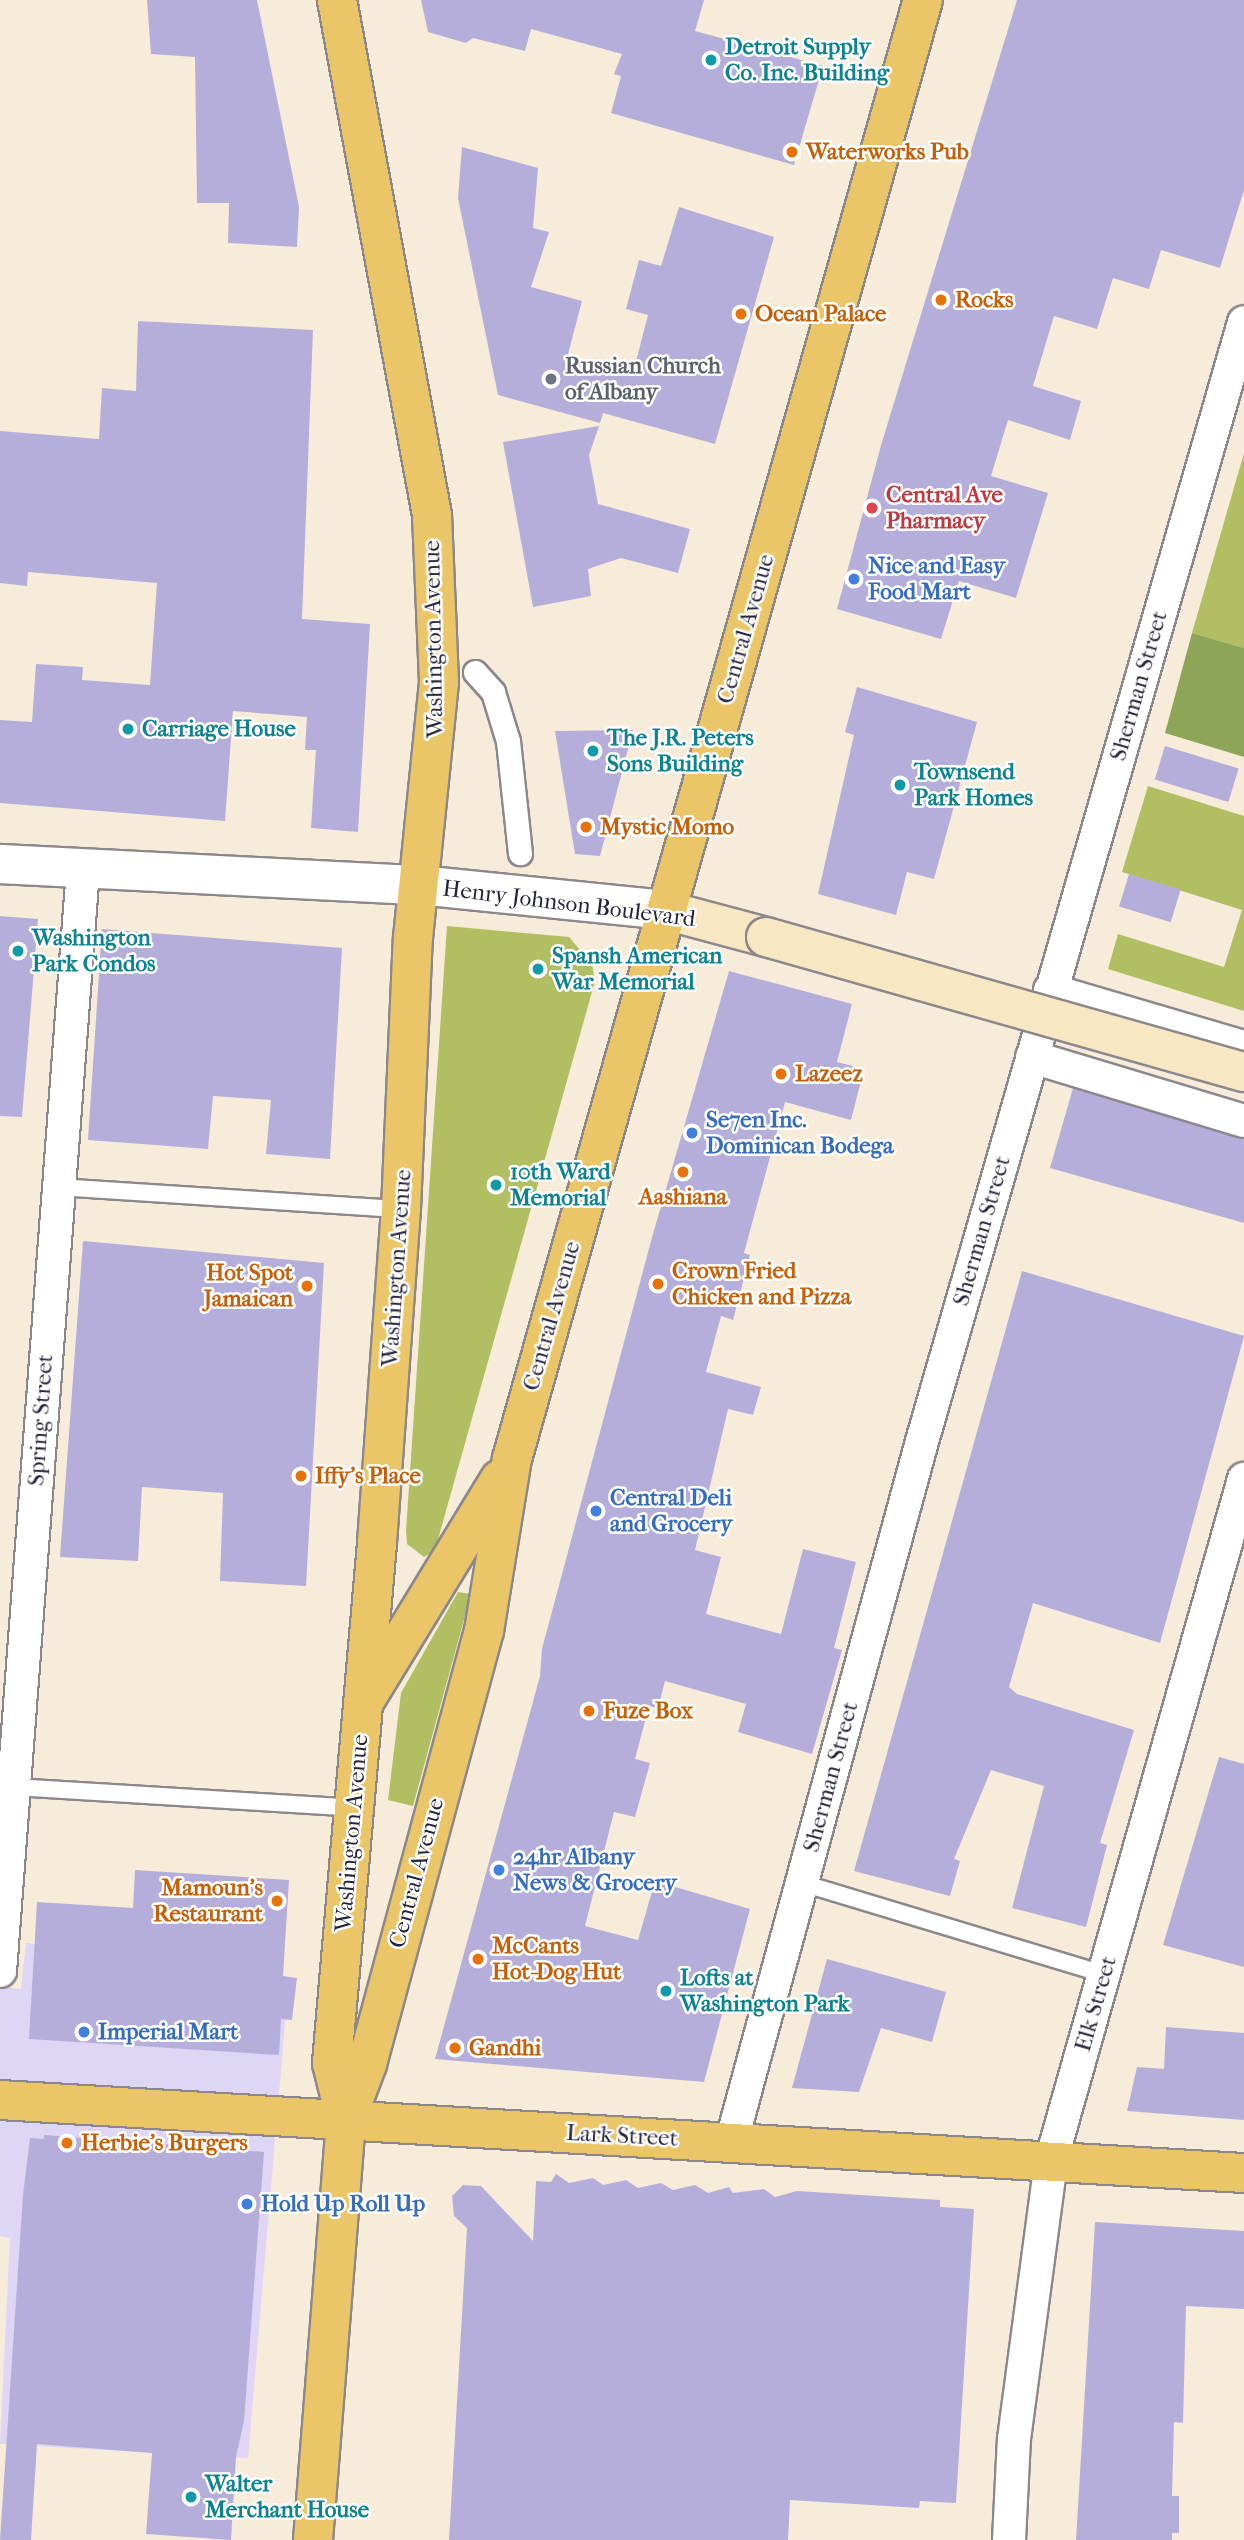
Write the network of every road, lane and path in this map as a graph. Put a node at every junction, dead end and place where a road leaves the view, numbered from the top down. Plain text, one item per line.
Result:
1 (337, 0) edge
2 (923, 0) edge
3 (1244, 322) edge
4 (475, 672) dead end
5 (520, 853) dead end
6 (0, 864) edge
7 (83, 869) junction
8 (419, 885) junction
9 (665, 911) junction
10 (1050, 990) junction
11 (1244, 1047) edge
12 (1032, 1058) junction
13 (1244, 1072) edge
14 (1244, 1121) edge
15 (58, 1187) junction
16 (401, 1209) junction
17 (512, 1459) junction
18 (1244, 1479) edge
19 (364, 1701) junction
20 (14, 1787) junction
21 (354, 1808) junction
22 (802, 1883) junction
23 (0, 1971) edge
24 (1104, 1974) junction
25 (0, 2100) edge
26 (346, 2120) junction
27 (731, 2143) junction
28 (1051, 2161) junction
29 (1244, 2173) edge
30 (313, 2540) edge
31 (1009, 2540) edge

1 - 8 main road, Washington Avenue
2 - 9 main road, Central Avenue
3 - 10 street, Sherman Street
4 - 5 street, Washington Avenue
6 - 7 street, Henry Johnson Boulevard
7 - 8 street, Henry Johnson Boulevard
7 - 15 street, Spring Street
8 - 9 street, Henry Johnson Boulevard
8 - 16 main road, Washington Avenue
9 - 13 main road, Henry Johnson Boulevard, bridge
9 - 17 main road, Central Avenue
10 - 11 street
10 - 12 street, Sherman Street
12 - 14 street
12 - 22 street, Sherman Street
15 - 16 lane
15 - 20 street, Spring Street
16 - 19 main road, Washington Avenue
17 - 19 main road, Central Avenue
17 - 26 main road, Central Avenue
18 - 24 street, Elk Street
19 - 21 main road, Washington Avenue
20 - 21 lane
20 - 23 street, Spring Street
21 - 26 main road, Washington Avenue
22 - 24 lane
22 - 27 street, Sherman Street
24 - 28 street, Elk Street
25 - 26 main road, Lark Street
26 - 27 main road, Lark Street
26 - 30 main road, Washington Avenue
27 - 28 main road, Lark Street
28 - 29 main road, Lark Street
28 - 31 street, Elk Street

